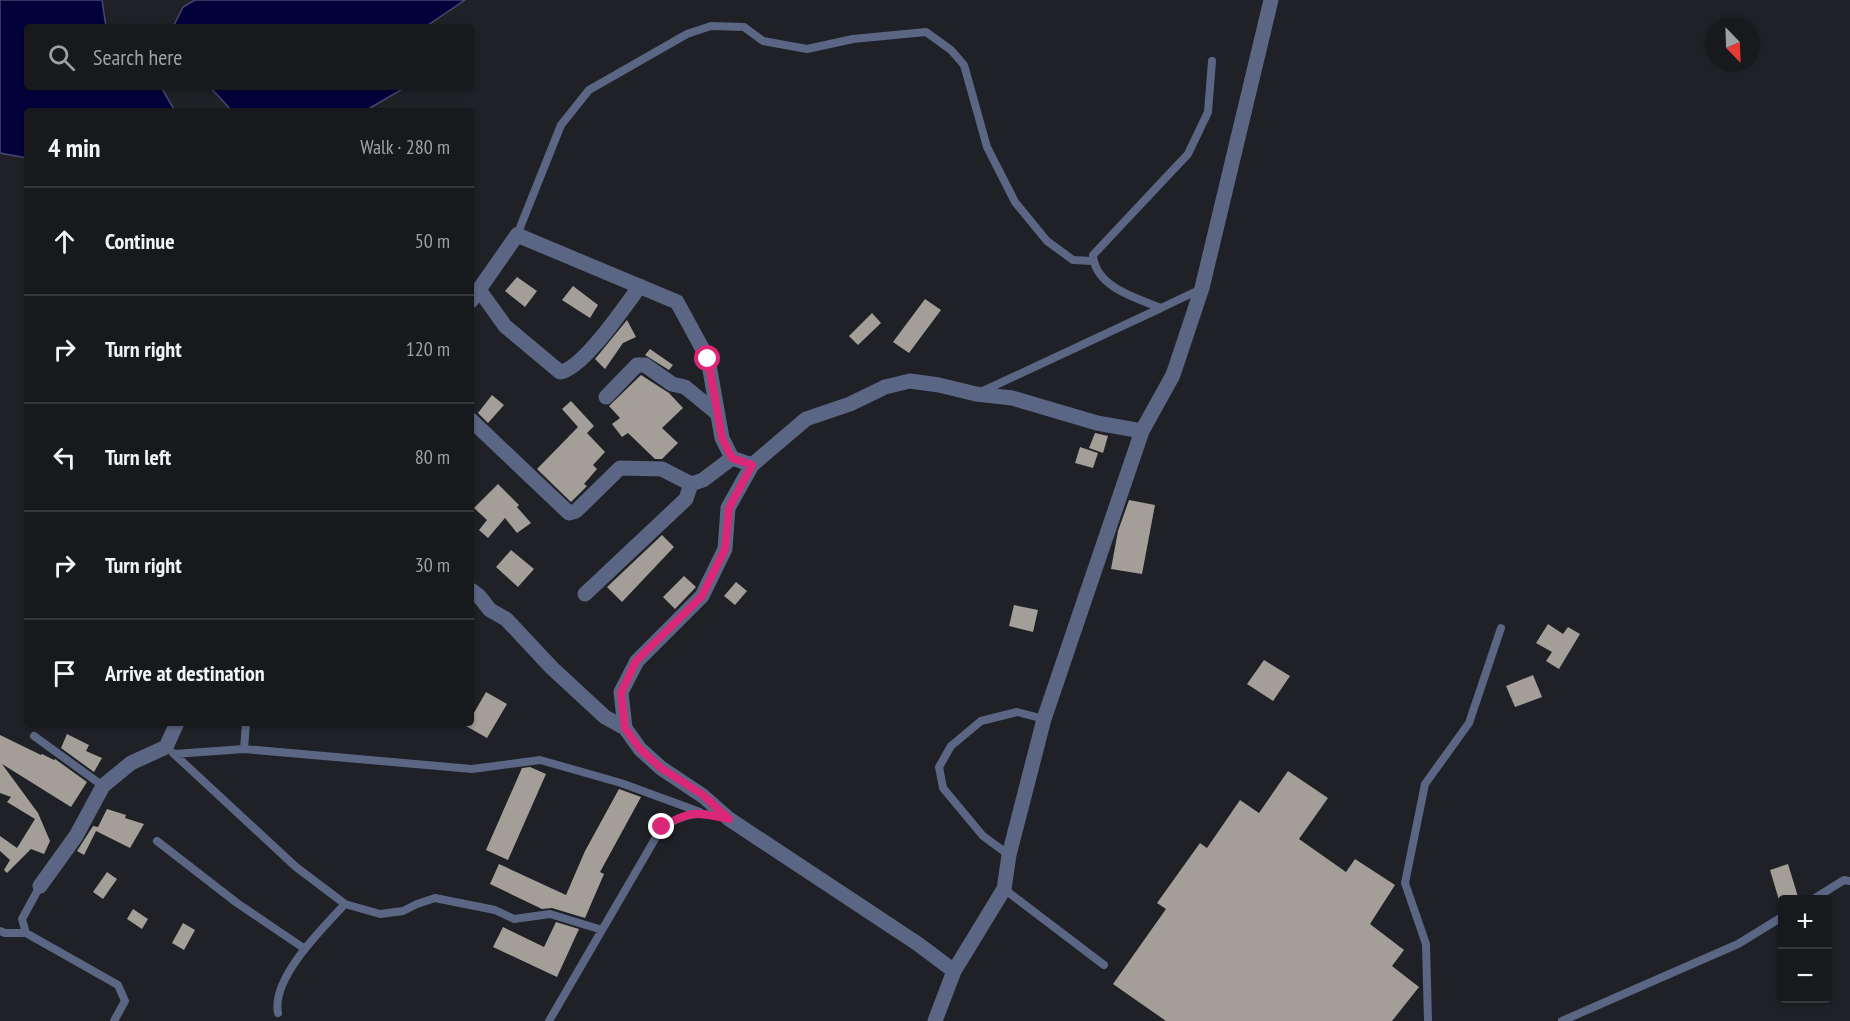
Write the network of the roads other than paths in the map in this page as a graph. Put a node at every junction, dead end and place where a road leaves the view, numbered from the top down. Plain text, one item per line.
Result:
1 (1271, 0) edge
2 (1212, 61) dead end
3 (517, 235) junction
4 (1093, 261) junction
5 (640, 286) junction
6 (1202, 288) junction
7 (475, 296) edge
8 (1161, 308) junction
9 (976, 394) junction
10 (606, 397) dead end
11 (718, 414) junction
12 (474, 423) edge
13 (1142, 431) junction
14 (732, 458) junction
15 (752, 465) junction
16 (691, 484) junction
17 (474, 593) edge
18 (585, 594) dead end
19 (1501, 628) dead end
20 (1044, 719) junction
21 (176, 726) edge
22 (246, 726) edge
23 (625, 728) junction
24 (34, 736) dead end
25 (244, 749) junction
26 (170, 751) junction
27 (103, 786) junction
28 (700, 812) junction
29 (729, 819) junction
30 (157, 841) dead end
31 (1009, 855) junction
32 (1850, 882) edge
33 (40, 886) joint
34 (1005, 889) junction
35 (1820, 895) edge
36 (345, 904) junction
37 (1778, 919) edge
38 (602, 930) junction
39 (0, 931) edge
40 (26, 933) junction
41 (305, 949) junction
42 (1104, 964) dead end
43 (954, 971) junction
44 (278, 1013) dead end
45 (114, 1021) edge
46 (549, 1021) edge
47 (935, 1021) edge
48 (1428, 1021) edge
49 (1562, 1021) edge

1 - 6 street
2 - 4 lane
3 - 4 lane
3 - 5 street
3 - 7 street
4 - 8 lane
5 - 7 street
5 - 11 street
6 - 8 lane
6 - 13 street
8 - 9 lane
9 - 13 street
9 - 15 street
10 - 11 street
11 - 14 street
12 - 16 street
13 - 20 street
14 - 15 street
14 - 16 street
15 - 23 street
16 - 18 street
17 - 23 street
19 - 48 lane
20 - 31 street
20 - 31 lane
21 - 26 street
22 - 25 lane
23 - 29 street
24 - 27 lane
25 - 26 lane
25 - 28 lane
26 - 27 street
26 - 36 lane
27 - 33 street
28 - 29 lane
28 - 38 lane
29 - 43 street
30 - 41 lane
31 - 34 street
32 - 35 lane
33 - 40 lane
34 - 42 lane
34 - 43 street
36 - 38 lane
36 - 41 lane
37 - 49 lane
38 - 46 lane
39 - 40 lane
40 - 45 lane
41 - 44 lane
43 - 47 street

